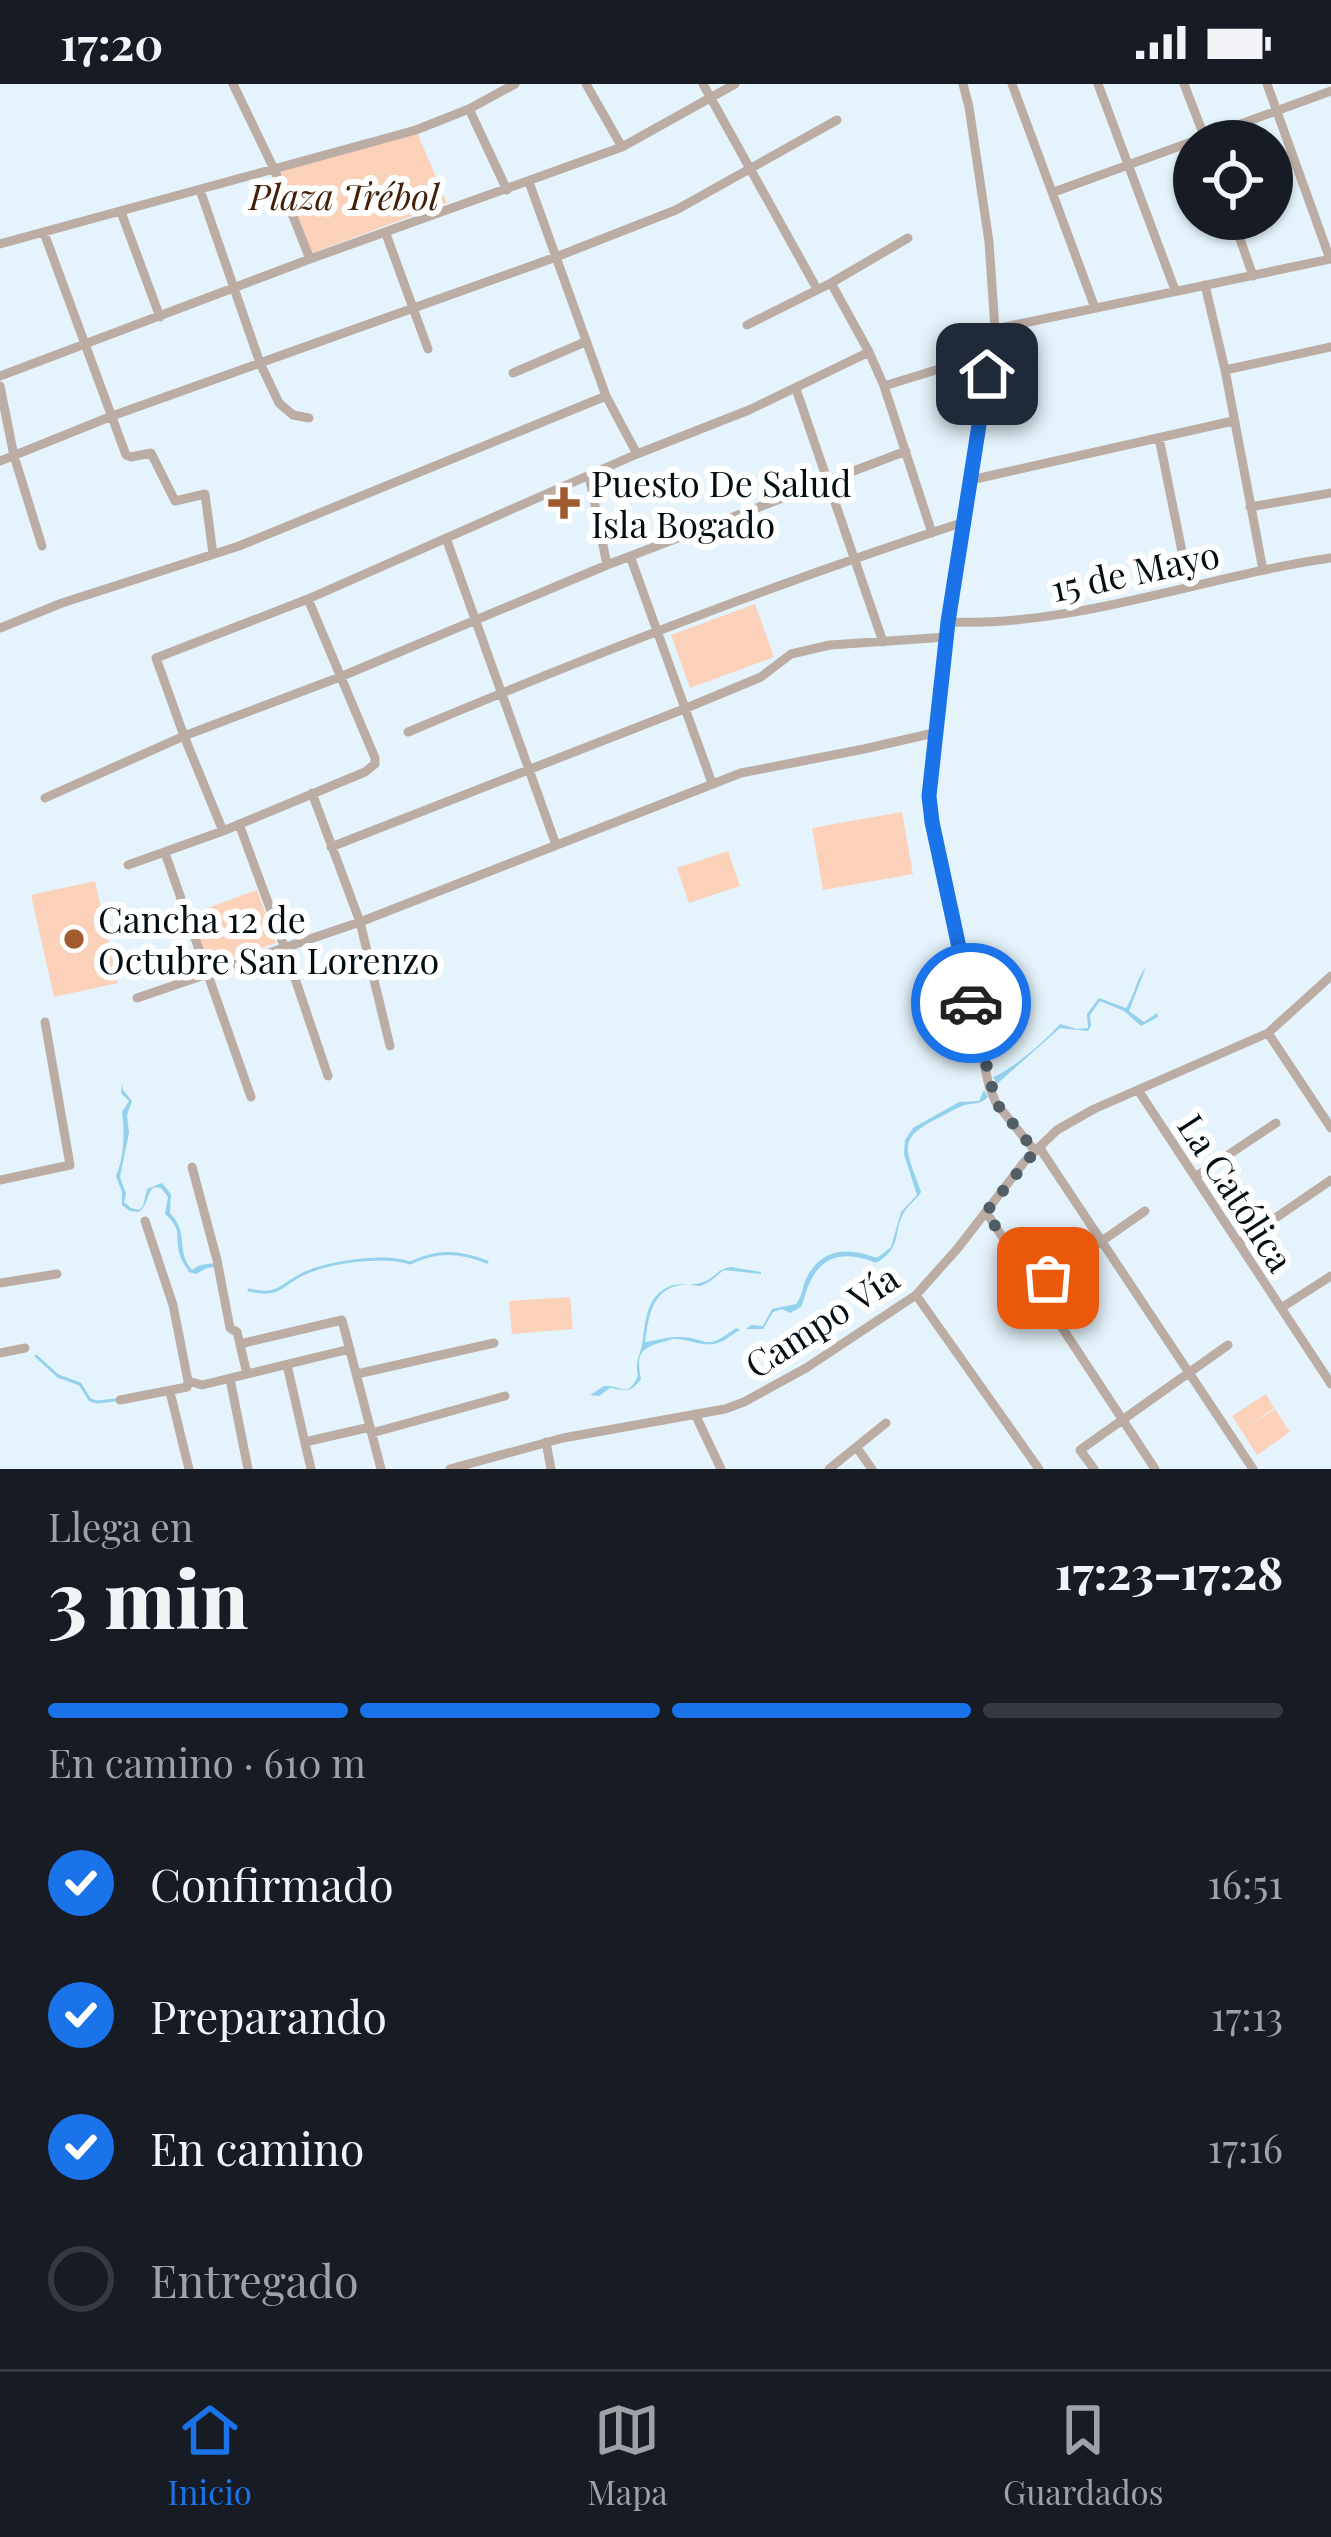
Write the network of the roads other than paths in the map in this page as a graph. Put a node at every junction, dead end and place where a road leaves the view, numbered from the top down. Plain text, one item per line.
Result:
1 (232, 84) edge
2 (515, 84) edge
3 (586, 84) edge
4 (703, 84) edge
5 (736, 84) edge
6 (963, 84) edge
7 (1012, 84) edge
8 (1098, 84) edge
9 (1184, 84) edge
10 (1267, 84) edge
11 (1331, 91) edge
12 (711, 98) junction
13 (469, 109) junction
14 (1276, 111) junction
15 (837, 120) dead end
16 (1198, 120) edge
17 (1252, 120) edge
18 (622, 147) junction
19 (1173, 149) edge
20 (1126, 166) junction
21 (749, 170) junction
22 (275, 171) junction
23 (530, 182) junction
24 (200, 190) junction
25 (506, 190) junction
26 (1054, 192) junction
27 (121, 212) junction
28 (44, 232) junction
29 (386, 234) junction
30 (908, 238) dead end
31 (1240, 240) edge
32 (0, 244) edge
33 (556, 257) junction
34 (1331, 259) edge
35 (310, 260) junction
36 (1252, 276) junction
37 (831, 283) junction
38 (1204, 285) junction
39 (817, 289) junction
40 (235, 290) junction
41 (1175, 290) junction
42 (412, 307) junction
43 (1095, 308) junction
44 (160, 317) junction
45 (747, 325) dead end
46 (995, 329) junction
47 (585, 342) junction
48 (86, 345) junction
49 (1331, 347) edge
50 (428, 349) dead end
51 (869, 352) junction
52 (992, 353) junction
53 (260, 363) junction
54 (1225, 370) junction
55 (513, 373) dead end
56 (0, 376) edge
57 (0, 386) edge
58 (884, 386) junction
59 (796, 389) junction
60 (606, 396) junction
61 (112, 416) junction
62 (309, 418) dead end
63 (1234, 421) junction
64 (1159, 438) junction
65 (906, 452) junction
66 (637, 454) junction
67 (14, 456) junction
68 (0, 460) edge
69 (589, 475) junction
70 (971, 480) junction
71 (826, 482) junction
72 (1331, 493) edge
73 (1250, 507) junction
74 (964, 522) junction
75 (932, 532) junction
76 (446, 538) junction
77 (42, 546) dead end
78 (213, 554) junction
79 (630, 556) junction
80 (852, 558) junction
81 (1331, 558) edge
82 (607, 565) junction
83 (1263, 570) junction
84 (1189, 586) junction
85 (308, 599) junction
86 (475, 621) junction
87 (948, 622) junction
88 (0, 628) edge
89 (657, 630) junction
90 (947, 637) junction
91 (883, 642) junction
92 (340, 676) junction
93 (502, 693) junction
94 (684, 709) junction
95 (408, 732) dead end
96 (938, 732) junction
97 (184, 736) junction
98 (528, 769) junction
99 (712, 783) junction
100 (311, 793) junction
101 (45, 798) dead end
102 (239, 824) junction
103 (224, 831) junction
104 (556, 845) junction
105 (331, 847) junction
106 (165, 853) junction
107 (128, 865) dead end
108 (360, 922) junction
109 (284, 946) junction
110 (208, 974) junction
111 (1331, 976) edge
112 (137, 998) dead end
113 (45, 1022) dead end
114 (1268, 1034) junction
115 (390, 1046) dead end
116 (328, 1076) dead end
117 (1138, 1090) junction
118 (251, 1097) dead end
119 (1276, 1123) dead end
120 (1331, 1128) edge
121 (1037, 1149) junction
122 (192, 1167) dead end
123 (1195, 1177) junction
124 (0, 1180) edge
125 (1331, 1180) edge
126 (1145, 1211) dead end
127 (986, 1212) junction
128 (145, 1221) dead end
129 (1102, 1241) junction
130 (1238, 1243) junction
131 (57, 1274) dead end
132 (1331, 1276) edge
133 (0, 1283) edge
134 (1035, 1287) junction
135 (916, 1295) junction
136 (1017, 1300) dead end
137 (1281, 1308) junction
138 (494, 1343) dead end
139 (240, 1344) junction
140 (1228, 1345) dead end
141 (25, 1348) dead end
142 (350, 1349) junction
143 (0, 1353) edge
144 (287, 1365) junction
145 (1189, 1372) junction
146 (357, 1374) junction
147 (247, 1375) junction
148 (230, 1379) junction
149 (192, 1382) junction
150 (1331, 1384) edge
151 (170, 1392) junction
152 (506, 1396) dead end
153 (120, 1400) dead end
154 (694, 1414) junction
155 (1122, 1418) junction
156 (886, 1423) dead end
157 (371, 1430) junction
158 (305, 1442) junction
159 (546, 1442) junction
160 (857, 1448) junction
161 (455, 1468) edge
162 (189, 1469) edge
163 (248, 1469) edge
164 (311, 1469) edge
165 (382, 1469) edge
166 (550, 1469) edge
167 (721, 1469) edge
168 (830, 1469) edge
169 (872, 1469) edge
170 (1039, 1469) edge
171 (1094, 1469) edge
172 (1155, 1469) edge
173 (1253, 1469) edge

1 - 22 street
2 - 13 street
3 - 18 street
4 - 12 street
5 - 12 street
6 - 46 street
7 - 26 street
8 - 20 street
9 - 16 street
10 - 14 street
11 - 14 street
12 - 18 street
12 - 21 street
13 - 22 street
13 - 25 street
14 - 17 street
14 - 34 street
15 - 21 street
18 - 23 street
19 - 20 street
20 - 26 street
20 - 41 street
21 - 33 street
21 - 39 street
22 - 24 street
22 - 35 street
23 - 25 street
23 - 33 street
24 - 27 street
24 - 40 street
25 - 29 street
26 - 43 street
27 - 28 street
27 - 44 street
28 - 32 street
28 - 48 street
29 - 35 street
29 - 42 street
30 - 37 street
31 - 36 street
33 - 42 street
33 - 47 street
34 - 36 street
35 - 40 street
36 - 38 street
37 - 39 street
37 - 51 street
38 - 41 street
38 - 54 street
39 - 45 street
40 - 44 street
40 - 53 street
41 - 43 street
42 - 50 street
42 - 53 street
43 - 46 street
44 - 48 street
46 - 52 street
47 - 55 street
47 - 60 street
48 - 56 street
48 - 61 street
49 - 54 street
51 - 58 street
51 - 59 street
52 - 58 street
52 - 70 street
53 - 61 street
53 - 62 street
54 - 63 street
57 - 67 street
58 - 65 street
59 - 66 street
59 - 71 street
60 - 66 street
60 - 78 street
61 - 67 street
61 - 78 street
63 - 64 street
63 - 73 street
64 - 70 street
64 - 84 street
65 - 71 street
65 - 75 street
66 - 69 street
67 - 68 street
67 - 77 street
69 - 76 street
69 - 82 street
70 - 74 street
71 - 79 street
71 - 80 street
72 - 73 street
73 - 83 street
74 - 75 street
74 - 87 street
75 - 80 street
76 - 85 street
76 - 86 street
78 - 88 street
79 - 82 street
79 - 89 street
80 - 89 street
80 - 91 street
81 - 83 street, 15 de Mayo
82 - 86 street
83 - 84 street, 15 de Mayo
84 - 87 street, 15 de Mayo
85 - 92 street
85 - 97 street
86 - 92 street
86 - 93 street
87 - 90 street
89 - 93 street
89 - 94 street
90 - 91 street
90 - 96 street
91 - 94 street
92 - 97 street
92 - 100 street
93 - 95 street
93 - 98 street
94 - 98 street
94 - 99 street
96 - 99 street
96 - 121 street
97 - 101 street
97 - 103 street
98 - 104 street
98 - 105 street
99 - 104 street
100 - 102 street
100 - 105 street
102 - 103 street
102 - 109 street
103 - 106 street
104 - 108 street
105 - 108 street
106 - 107 street
106 - 110 street
108 - 109 street
108 - 115 street
109 - 110 street
109 - 116 street
110 - 112 street
110 - 118 street
111 - 114 street, Campo Vía
113 - 124 street
114 - 117 street, Campo Vía
114 - 120 street
117 - 121 street, Campo Vía
117 - 123 street, La Católica
119 - 123 street
121 - 127 street, Campo Vía
121 - 129 street
122 - 139 street
123 - 130 street, La Católica
125 - 130 street
126 - 129 street
127 - 134 street
127 - 135 street, Campo Vía
128 - 149 street
129 - 134 street
129 - 145 street
130 - 137 street, La Católica
131 - 133 street
132 - 137 street
134 - 136 street
134 - 155 street
135 - 154 street, Campo Vía
135 - 170 street
137 - 150 street, La Católica
138 - 146 street
139 - 142 street
139 - 147 street
140 - 145 street
141 - 143 street
142 - 144 street
142 - 146 street
144 - 147 street
144 - 158 street
145 - 155 street
145 - 173 street
146 - 157 street
147 - 148 street
148 - 149 street
148 - 163 street
149 - 151 street
151 - 153 street
151 - 162 street
152 - 157 street
154 - 159 street, Campo Vía
154 - 167 street
155 - 171 street
155 - 172 street
156 - 160 street
157 - 158 street
157 - 165 street
158 - 164 street
159 - 161 street, Campo Vía
159 - 166 street
160 - 168 street
160 - 169 street

